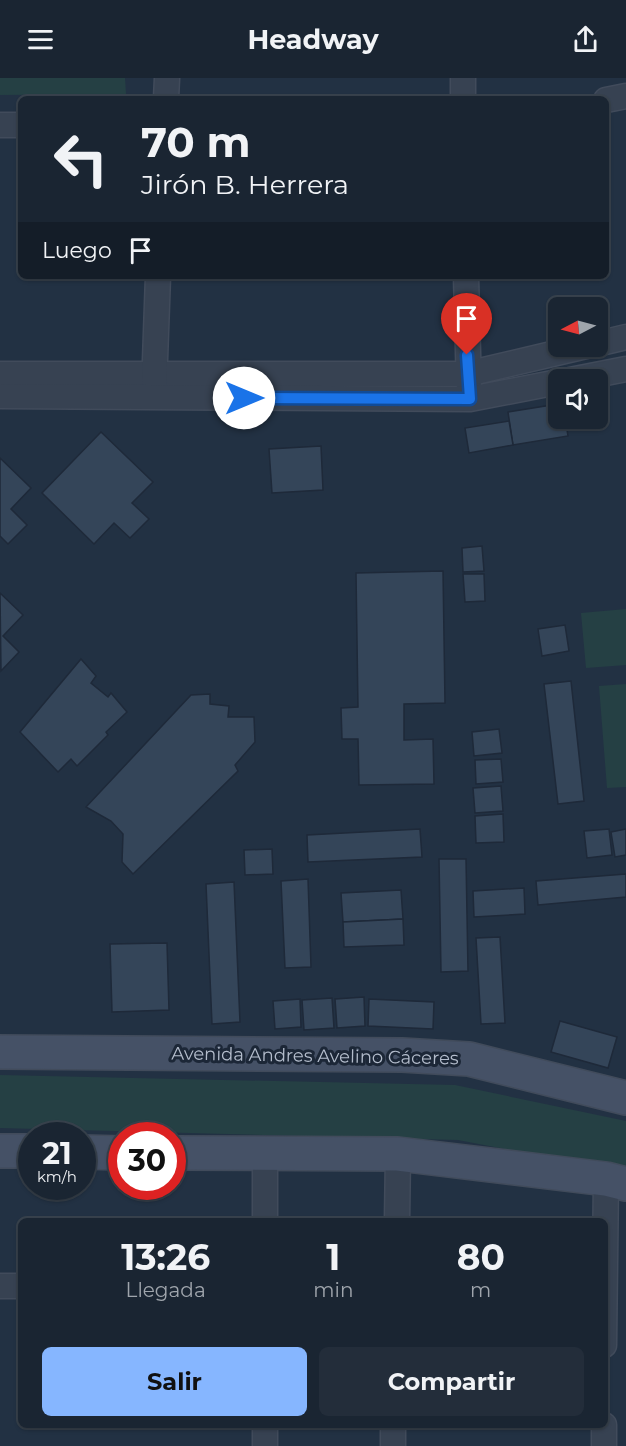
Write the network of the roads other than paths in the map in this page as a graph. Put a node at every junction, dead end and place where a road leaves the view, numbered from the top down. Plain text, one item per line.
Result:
1 (167, 78) edge
2 (463, 78) edge
3 (165, 96) edge
4 (463, 96) edge
5 (626, 96) edge
6 (609, 99) edge
7 (0, 124) edge
8 (18, 125) edge
9 (158, 279) edge
10 (466, 279) edge
11 (626, 337) edge
12 (608, 341) edge
13 (548, 355) edge
14 (626, 369) edge
15 (608, 373) edge
16 (0, 374) edge
17 (468, 374) junction
18 (548, 384) edge
19 (154, 386) junction
20 (0, 396) edge
21 (470, 399) junction
22 (0, 1052) edge
23 (626, 1098) edge
24 (0, 1151) edge
25 (18, 1151) edge
26 (186, 1153) edge
27 (265, 1154) junction
28 (398, 1154) junction
29 (616, 1182) edge
30 (265, 1218) edge
31 (397, 1218) edge
32 (0, 1286) edge
33 (18, 1286) edge
34 (608, 1291) edge
35 (265, 1428) edge
36 (393, 1428) edge
37 (604, 1428) edge
38 (265, 1446) edge
39 (393, 1446) edge
40 (604, 1446) edge

1 - 3 street
2 - 4 street
5 - 6 street
7 - 8 street
9 - 19 street
10 - 17 street
11 - 12 street
13 - 17 street
14 - 15 street
16 - 19 street
17 - 19 street
17 - 21 street
18 - 21 street
19 - 20 street
19 - 21 street
22 - 23 main road, Avenida Andres Avelino Cáceres
24 - 25 main road
26 - 27 main road
27 - 28 main road
27 - 30 street
28 - 29 main road
28 - 31 street
29 - 34 street
32 - 33 street
35 - 38 street
36 - 39 street
37 - 40 street

